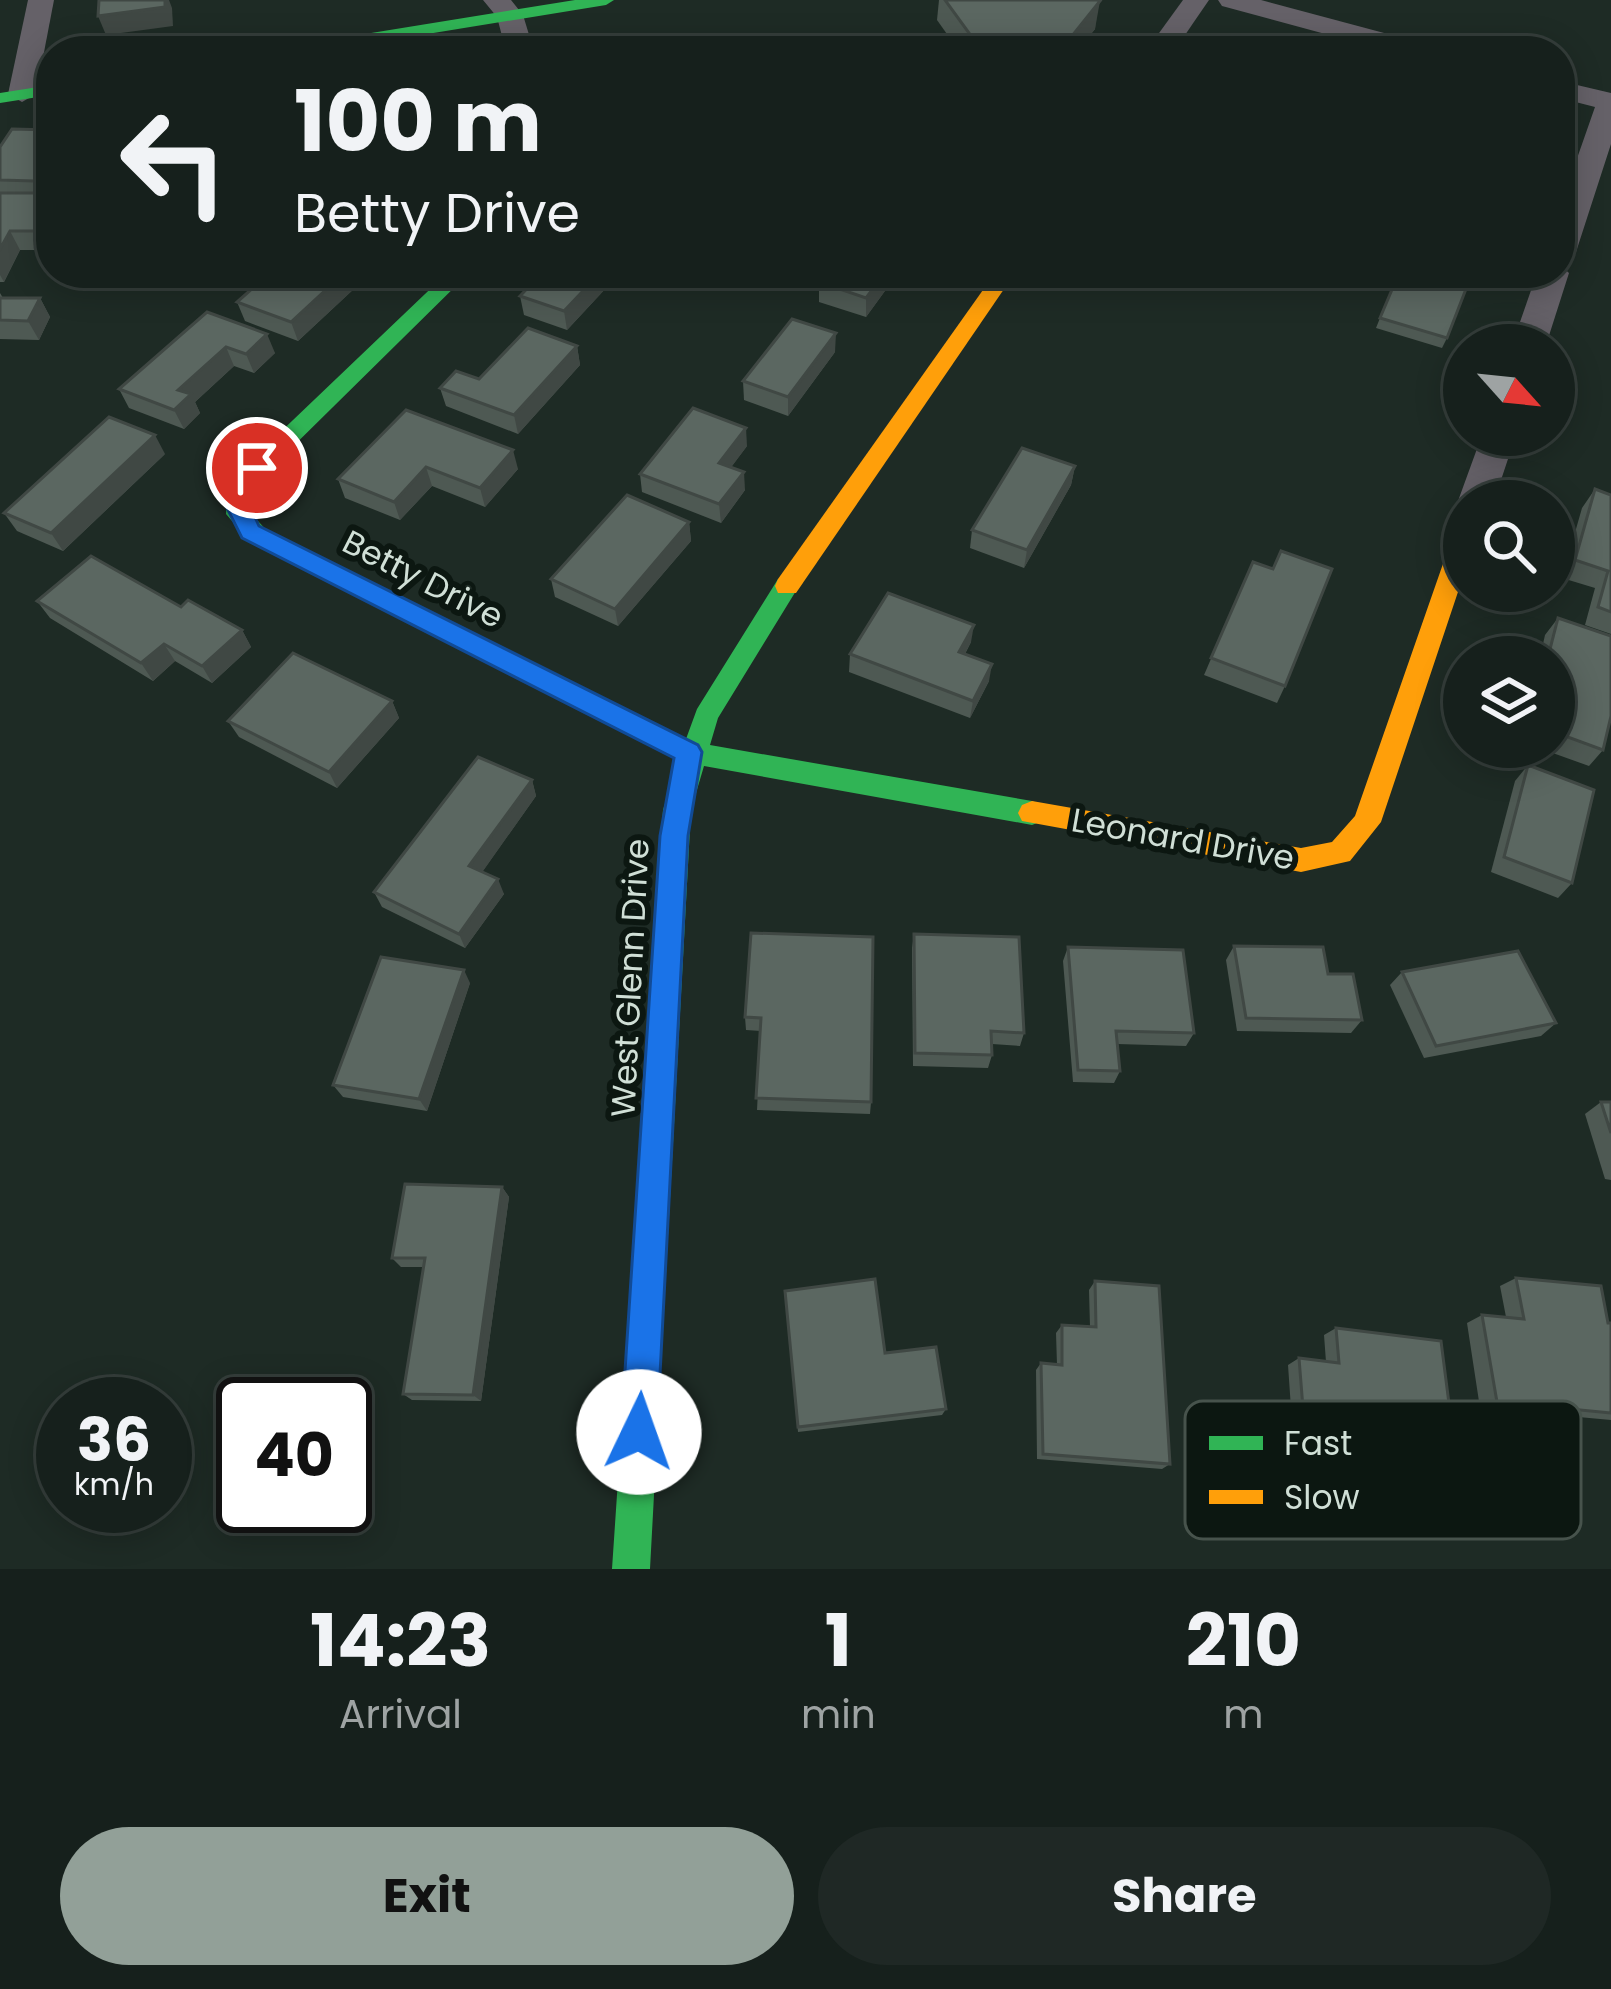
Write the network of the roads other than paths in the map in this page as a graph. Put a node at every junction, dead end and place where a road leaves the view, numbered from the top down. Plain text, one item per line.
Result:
1 (41, 0) edge
2 (606, 0) edge
3 (1196, 0) edge
4 (1231, 0) edge
5 (503, 8) edge
6 (364, 36) edge
7 (514, 36) edge
8 (1171, 36) edge
9 (1364, 36) edge
10 (1575, 93) edge
11 (11, 96) edge
12 (1611, 102) edge
13 (1575, 208) edge
14 (443, 288) edge
15 (995, 288) edge
16 (1548, 288) edge
17 (1536, 324) edge
18 (1443, 599) edge
19 (688, 752) junction
20 (631, 1569) edge

1 - 11 street
2 - 5 street
3 - 8 street
4 - 9 street
5 - 6 street
5 - 7 street
10 - 12 street
12 - 13 street
14 - 19 street, Betty Drive
15 - 19 street, West Glenn Drive
16 - 17 street
18 - 19 street, Leonard Drive
19 - 20 street, West Glenn Drive

